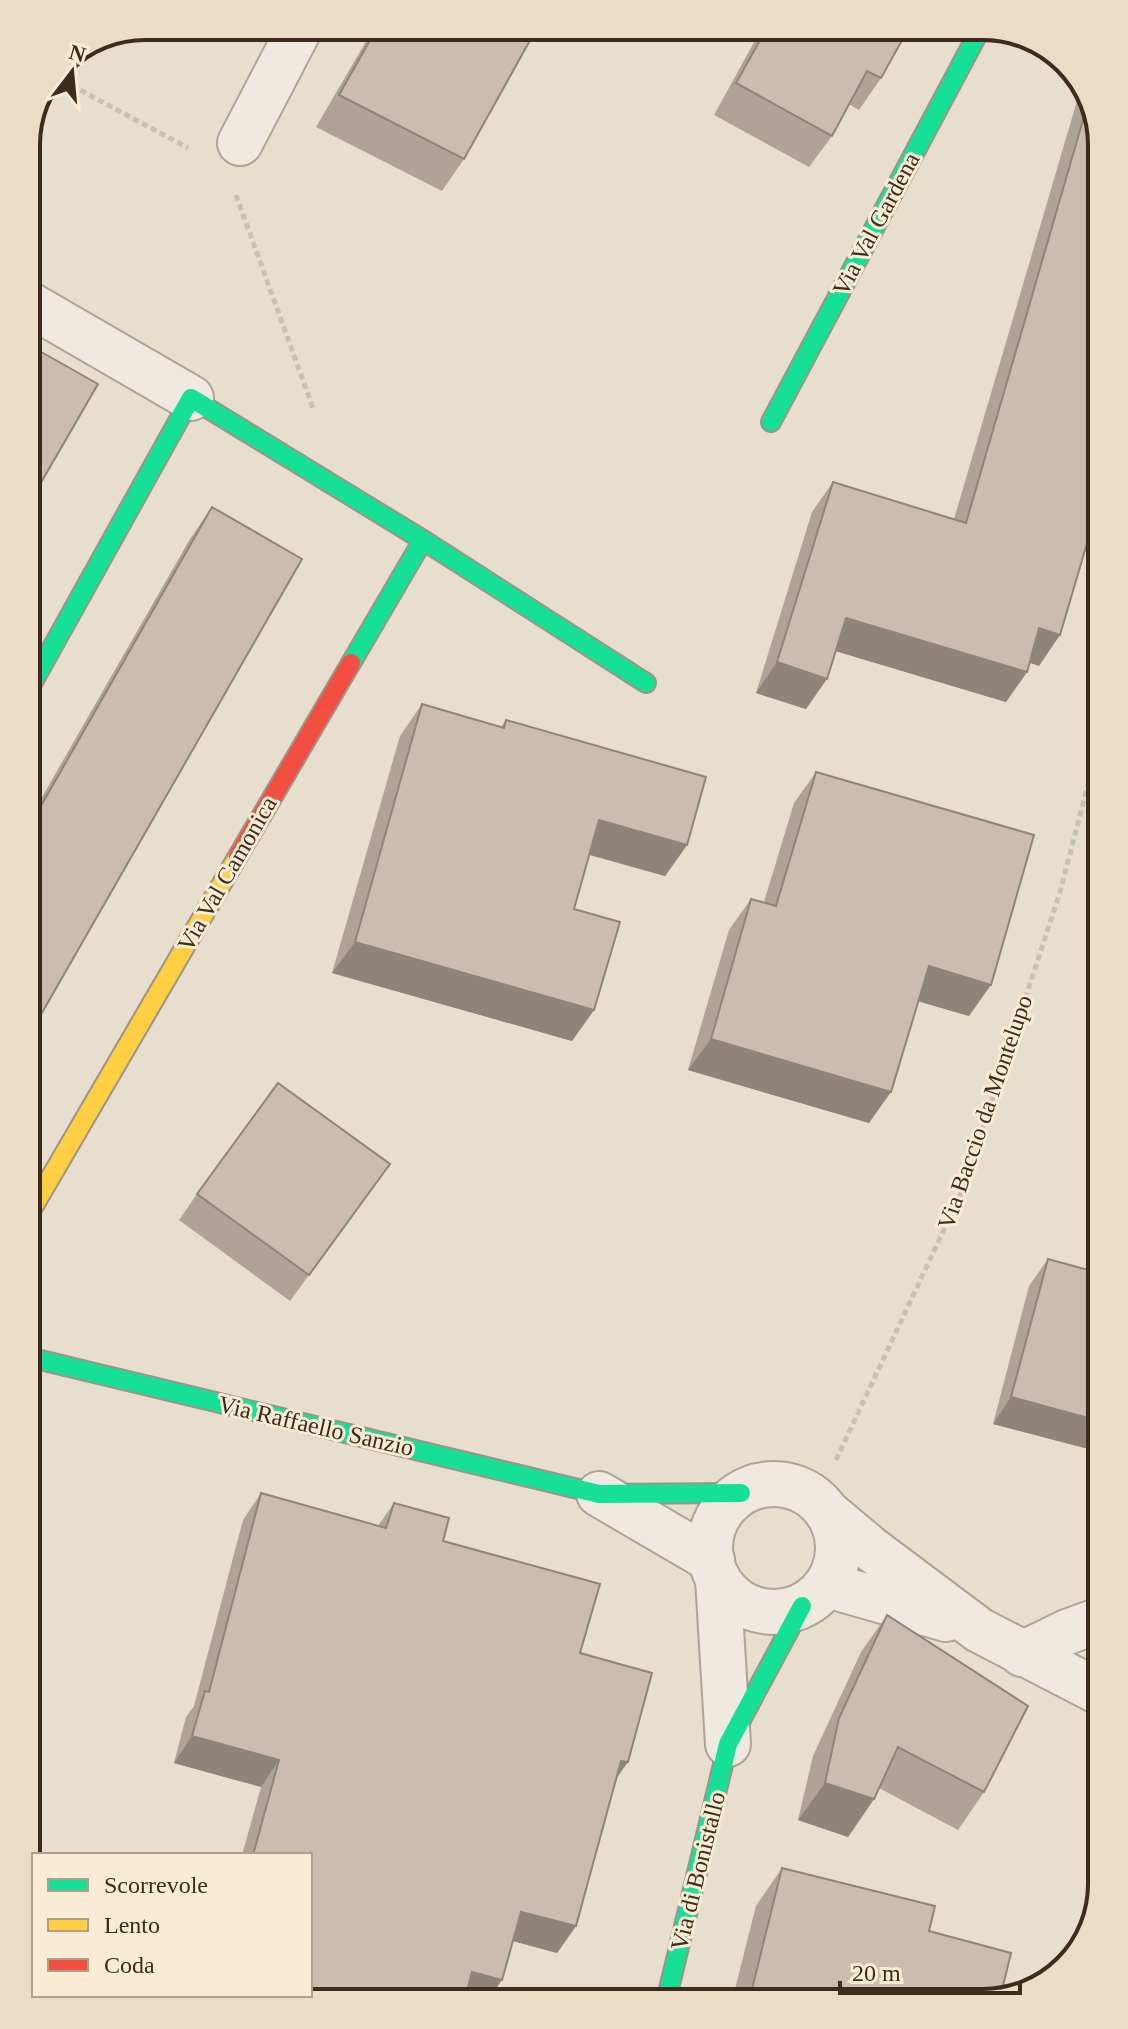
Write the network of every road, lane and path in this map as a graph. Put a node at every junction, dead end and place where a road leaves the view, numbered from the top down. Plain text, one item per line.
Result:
1 (294, 40) edge
2 (975, 40) edge
3 (63, 80) edge
4 (234, 156) junction
5 (40, 311) edge
6 (191, 398) junction
7 (771, 422) dead end
8 (312, 473) junction
9 (423, 540) junction
10 (40, 669) edge
11 (646, 683) dead end
12 (1088, 785) edge
13 (40, 1195) edge
14 (40, 1360) edge
15 (741, 1493) junction
16 (599, 1494) junction
17 (821, 1506) junction
18 (715, 1570) junction
19 (814, 1596) junction
20 (1088, 1624) edge
21 (979, 1630) junction
22 (1022, 1654) junction
23 (1088, 1687) edge
24 (728, 1744) junction
25 (669, 1989) edge

1 - 4 street
2 - 7 street, Via Val Gardena
3 - 4 path
4 - 8 path
5 - 6 street
6 - 8 street
6 - 10 street
8 - 9 street
9 - 11 street
9 - 13 street, Via Val Camonica
12 - 17 path, Via Baccio da Montelupo
14 - 16 street, Via Raffaello Sanzio
15 - 16 street, Via Raffaello Sanzio
15 - 17 street, Via Raffaello Sanzio
15 - 18 street
16 - 18 street, Via Raffaello Sanzio
17 - 19 street
17 - 21 street, Via Raffaello Sanzio
18 - 19 street, Via Raffaello Sanzio
18 - 24 street, Via di Bonistallo
19 - 21 street, Via Raffaello Sanzio
19 - 24 street, Via di Bonistallo
20 - 22 street
21 - 22 street, Via Raffaello Sanzio
22 - 23 street, Via Raffaello Sanzio
24 - 25 street, Via di Bonistallo

